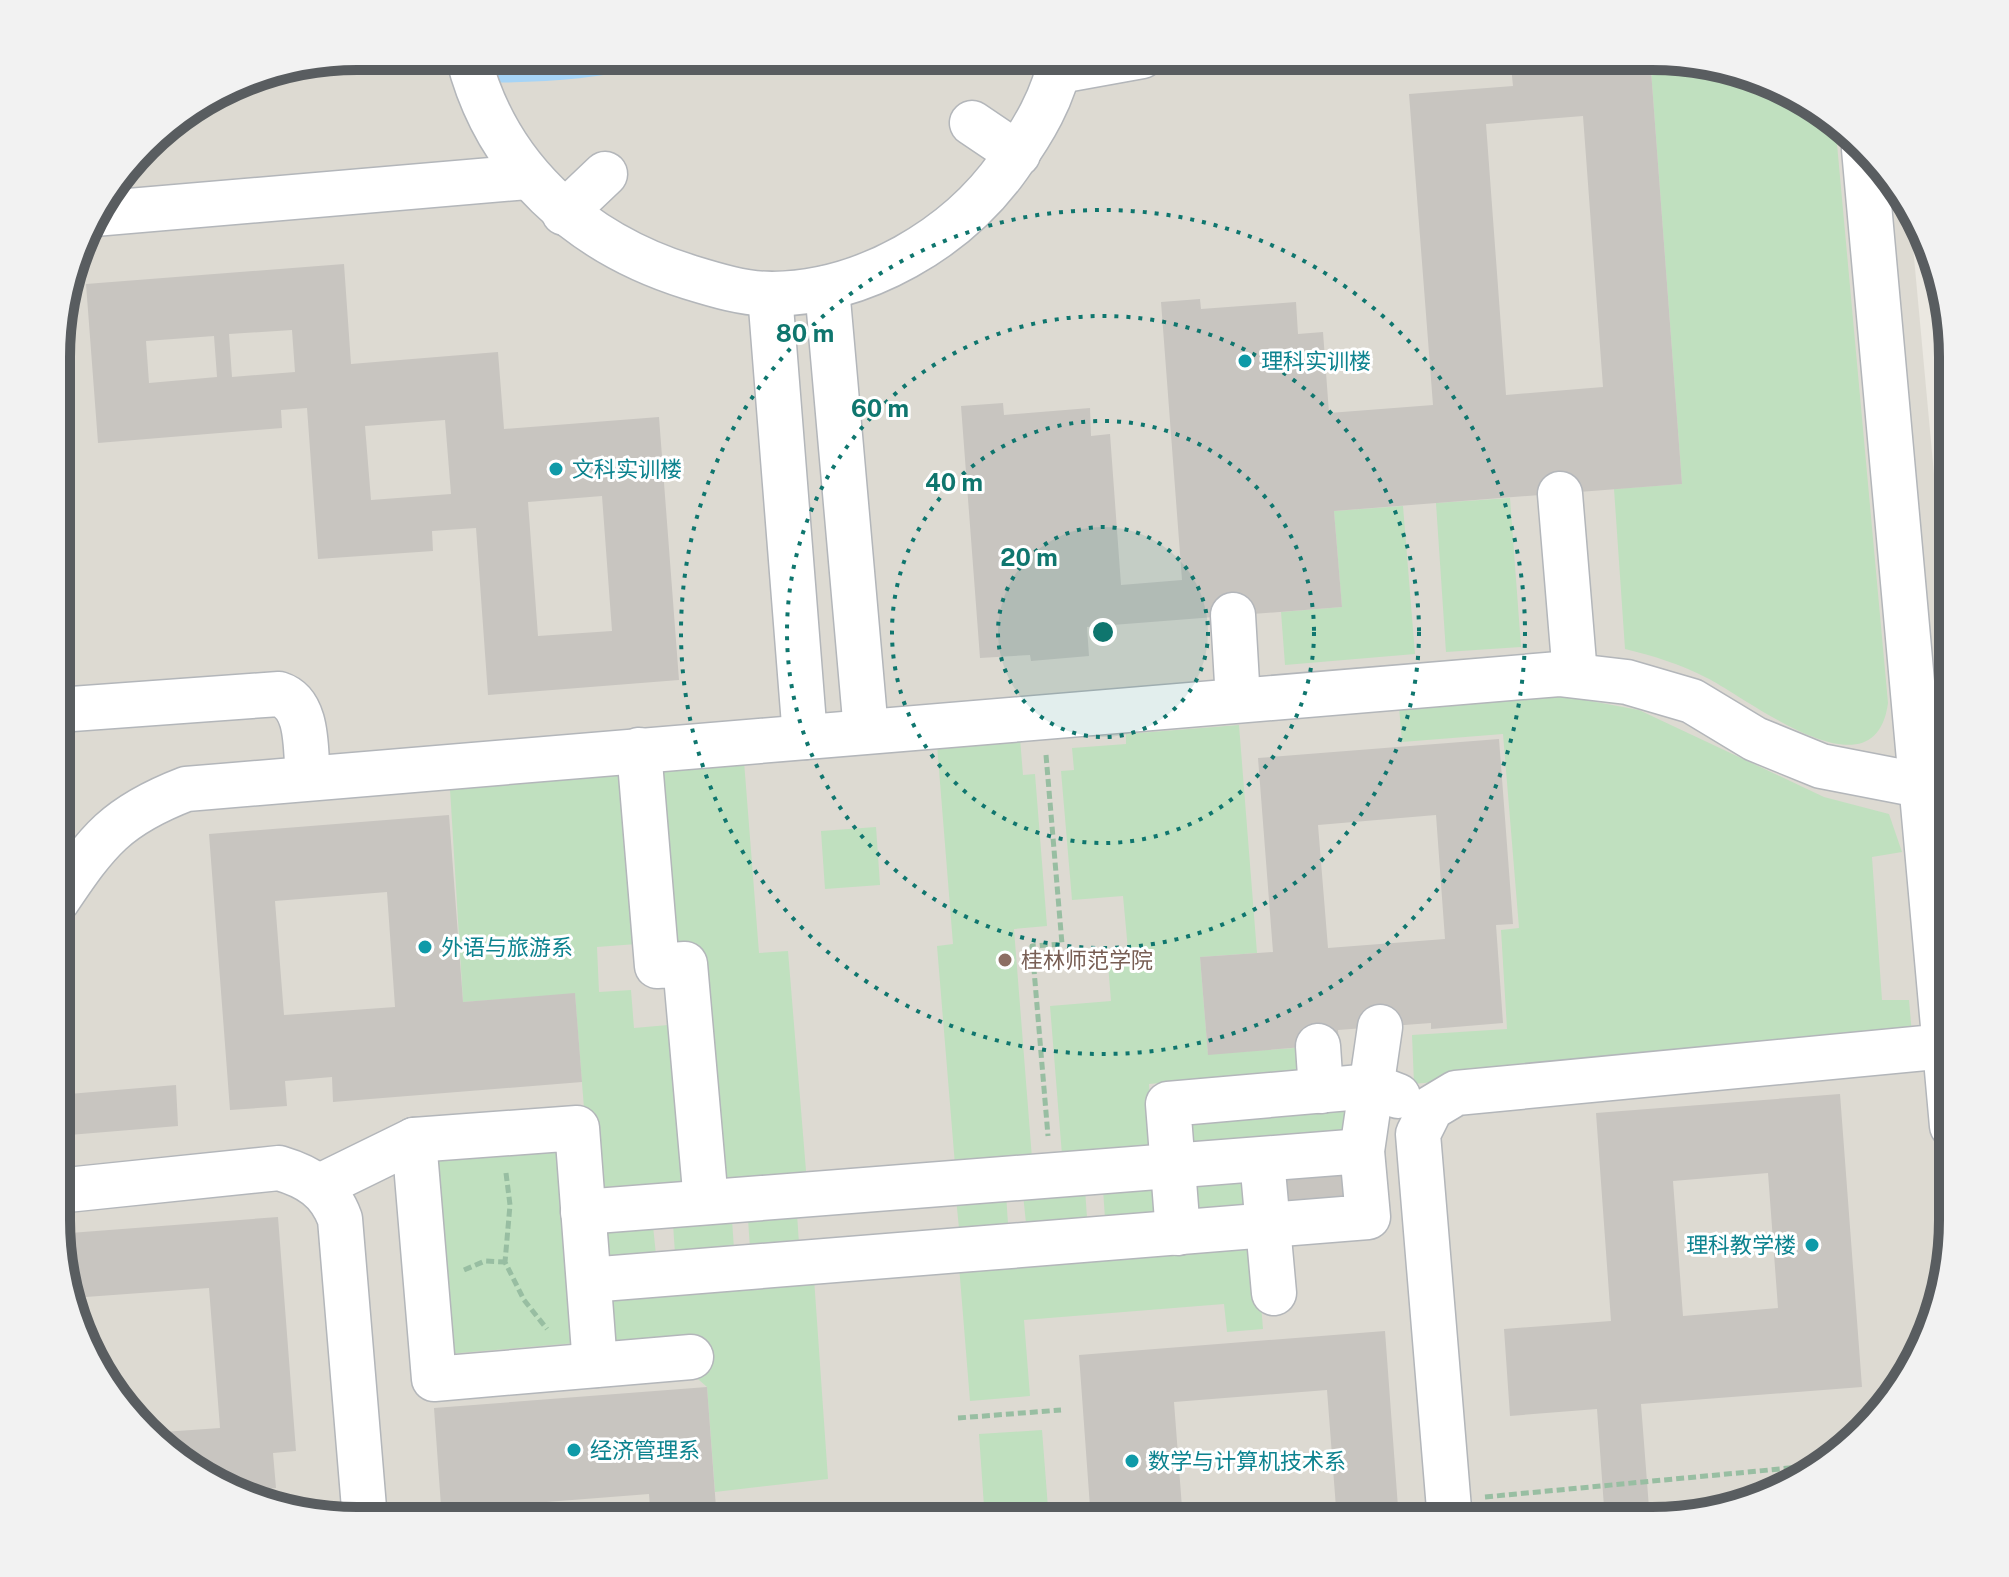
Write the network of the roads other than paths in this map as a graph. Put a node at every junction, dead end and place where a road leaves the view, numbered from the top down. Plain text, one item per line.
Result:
1 (473, 70) edge
2 (1058, 70) edge
3 (972, 123) dead end
4 (1018, 154) junction
5 (1865, 165) edge
6 (605, 174) dead end
7 (527, 177) junction
8 (110, 213) edge
9 (564, 213) junction
10 (827, 288) junction
11 (770, 294) junction
12 (1560, 494) dead end
13 (1233, 615) dead end
14 (1575, 675) junction
15 (1238, 700) junction
16 (70, 709) edge
17 (866, 731) junction
18 (805, 737) junction
19 (639, 750) junction
20 (308, 778) junction
21 (1919, 785) junction
22 (70, 883) edge
23 (1939, 978) edge
24 (1380, 1027) dead end
25 (1318, 1046) dead end
26 (1939, 1047) edge
27 (1372, 1086) junction
28 (1321, 1091) junction
29 (1431, 1108) junction
30 (414, 1140) junction
31 (1362, 1151) junction
32 (1262, 1160) junction
33 (1173, 1167) junction
34 (320, 1186) junction
35 (70, 1190) edge
36 (706, 1202) junction
37 (583, 1212) junction
38 (1268, 1225) junction
39 (1178, 1233) junction
40 (589, 1280) junction
41 (1274, 1293) dead end
42 (691, 1357) dead end
43 (595, 1365) junction
44 (364, 1507) edge
45 (1449, 1507) edge

1 - 7 street
2 - 4 street
3 - 4 street
4 - 10 street
5 - 21 street
6 - 9 street
7 - 8 street
7 - 9 street
9 - 11 street
10 - 11 street
10 - 17 street
11 - 18 street
12 - 14 street
13 - 15 street
14 - 15 street
14 - 21 street
15 - 17 street
16 - 20 street
17 - 18 street
18 - 19 street
19 - 20 street
19 - 36 street
20 - 22 street
21 - 23 street
24 - 27 street
25 - 28 street
26 - 29 street
27 - 28 street
27 - 29 street
27 - 31 street
28 - 33 street
29 - 45 street
30 - 34 street
30 - 37 street
30 - 43 street
31 - 32 street
31 - 38 street
32 - 33 street
32 - 38 street
33 - 36 street
33 - 39 street
34 - 35 street
34 - 44 street
36 - 37 street
37 - 40 street
38 - 39 street
38 - 41 street
39 - 40 street
40 - 43 street
42 - 43 street

